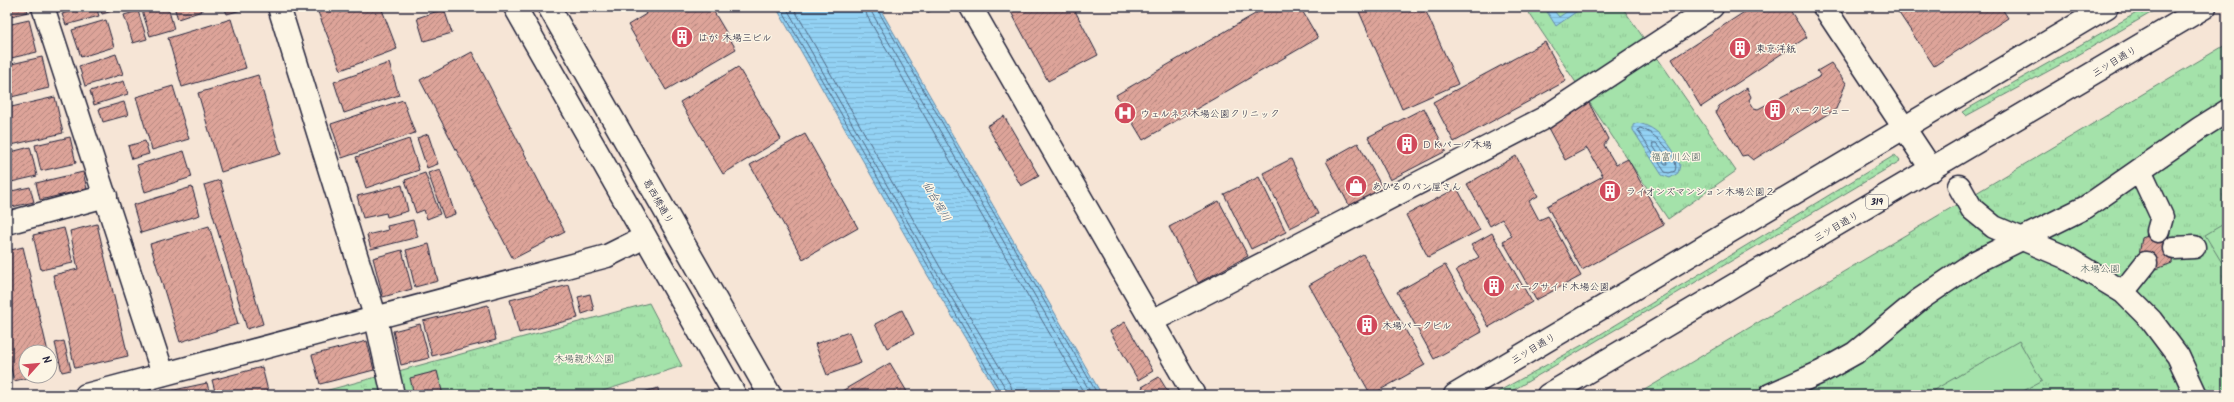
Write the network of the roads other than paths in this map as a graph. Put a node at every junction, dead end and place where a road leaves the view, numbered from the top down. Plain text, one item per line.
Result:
1 (43, 7) edge
2 (279, 7) edge
3 (515, 7) edge
4 (549, 7) edge
5 (971, 7) edge
6 (1712, 7) edge
7 (1824, 7) edge
8 (2107, 7) edge
9 (2205, 7) edge
10 (2227, 111) edge
11 (1906, 127) junction
12 (1932, 170) junction
13 (2140, 170) junction
14 (1959, 186) dead end
15 (106, 196) junction
16 (7, 223) edge
17 (2158, 230) dead end
18 (645, 237) junction
19 (2024, 238) junction
20 (2146, 263) dead end
21 (2123, 292) junction
22 (376, 319) junction
23 (1152, 321) junction
24 (163, 374) junction
25 (86, 395) edge
26 (393, 395) edge
27 (735, 395) edge
28 (770, 395) edge
29 (1194, 395) edge
30 (1455, 395) edge
31 (1548, 395) edge
32 (1770, 395) edge
33 (2196, 395) edge

1 - 15 street
2 - 22 street
3 - 18 street
4 - 28 street, 葛西橋通り
5 - 23 street
6 - 23 street
7 - 11 street
8 - 11 street, 三ツ目通り
9 - 12 street, 三ツ目通り / 319
10 - 13 street
11 - 12 street
11 - 30 street, 三ツ目通り
12 - 31 street, 三ツ目通り / 319
13 - 17 street
13 - 19 street
14 - 19 street
15 - 16 street
15 - 24 street
18 - 22 street
18 - 27 street
19 - 21 street
19 - 32 street
20 - 21 street
21 - 33 street
22 - 24 street
22 - 26 street
23 - 29 street
24 - 25 street

